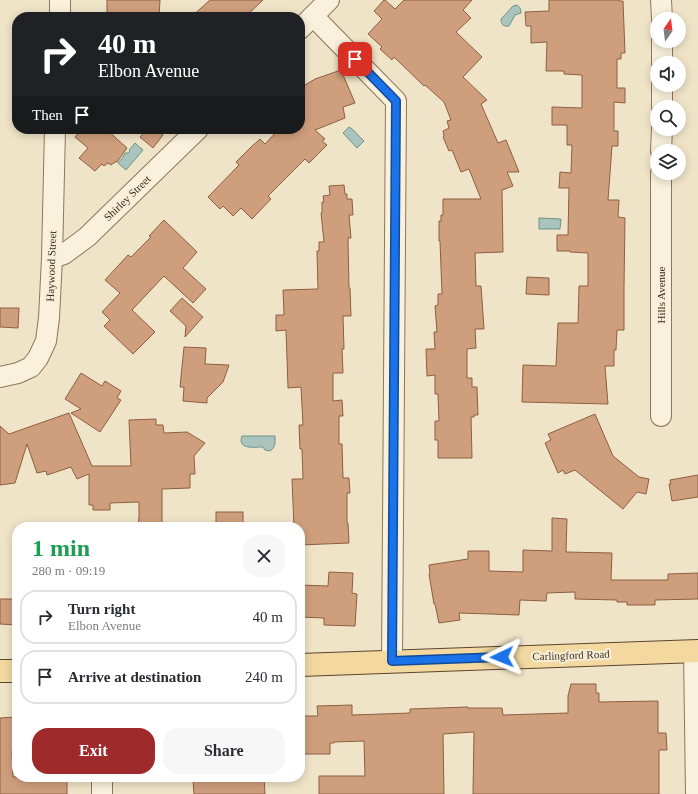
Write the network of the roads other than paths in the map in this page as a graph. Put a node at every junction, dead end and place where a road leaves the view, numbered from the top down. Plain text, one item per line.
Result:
1 (60, 0) edge
2 (329, 0) edge
3 (661, 0) edge
4 (60, 12) edge
5 (662, 12) edge
6 (307, 23) edge
7 (55, 134) edge
8 (193, 134) edge
9 (661, 180) edge
10 (52, 258) junction
11 (0, 376) edge
12 (661, 416) dead end
13 (696, 651) edge
14 (392, 661) junction
15 (305, 665) edge
16 (0, 671) edge
17 (12, 671) edge
18 (102, 782) edge
19 (102, 794) edge
20 (696, 794) edge

1 - 4 street
2 - 6 street
3 - 5 street
6 - 14 street
7 - 10 street, Haywood Street
8 - 10 street, Shirley Street
9 - 12 street, Hills Avenue
10 - 11 street, Haywood Street
13 - 14 main road, Carlingford Road
13 - 20 street
14 - 15 main road, Carlingford Road
16 - 17 main road
18 - 19 street

